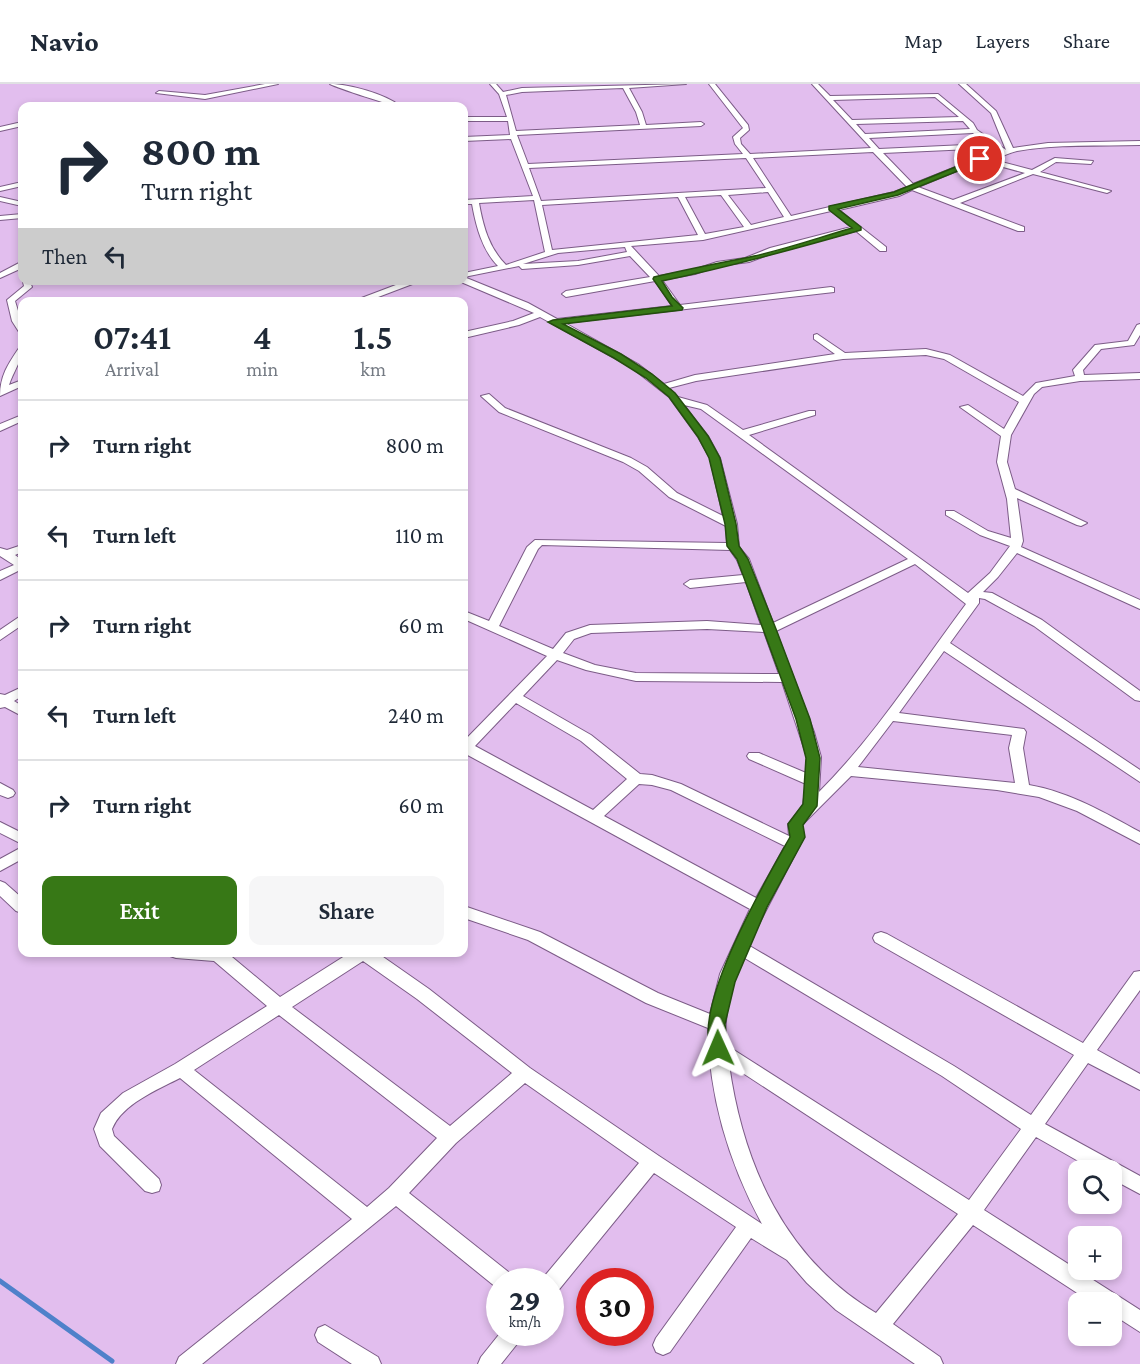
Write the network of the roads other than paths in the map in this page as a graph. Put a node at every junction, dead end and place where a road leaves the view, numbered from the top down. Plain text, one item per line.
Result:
1 (275, 84) edge
2 (333, 84) edge
3 (493, 84) edge
4 (671, 84) edge
5 (683, 84) edge
6 (712, 84) edge
7 (815, 84) edge
8 (962, 84) edge
9 (565, 86) edge
10 (625, 87) junction
11 (159, 93) dead end
12 (502, 94) junction
13 (827, 98) junction
14 (390, 102) edge
15 (468, 119) edge
16 (511, 119) junction
17 (963, 119) junction
18 (850, 122) junction
19 (701, 124) dead end
20 (18, 125) edge
21 (644, 127) junction
22 (0, 129) edge
23 (974, 131) junction
24 (514, 135) junction
25 (862, 136) junction
26 (468, 139) edge
27 (1140, 142) edge
28 (994, 146) junction
29 (876, 150) junction
30 (1009, 151) junction
31 (749, 157) junction
32 (980, 159) junction
33 (1091, 162) dead end
34 (525, 166) junction
35 (1029, 173) junction
36 (18, 185) edge
37 (911, 187) junction
38 (0, 189) edge
39 (770, 190) junction
40 (1107, 191) dead end
41 (723, 193) junction
42 (680, 195) junction
43 (0, 199) edge
44 (537, 200) junction
45 (476, 201) junction
46 (468, 202) edge
47 (18, 203) edge
48 (953, 203) junction
49 (832, 208) junction
50 (18, 216) edge
51 (788, 217) junction
52 (0, 218) edge
53 (748, 227) junction
54 (858, 228) junction
55 (1022, 229) dead end
56 (703, 238) junction
57 (629, 249) junction
58 (883, 249) dead end
59 (545, 254) junction
60 (554, 264) junction
61 (18, 267) edge
62 (505, 267) junction
63 (0, 276) edge
64 (468, 277) edge
65 (657, 279) junction
66 (468, 280) edge
67 (27, 285) edge
68 (404, 285) edge
69 (831, 290) dead end
70 (567, 294) dead end
71 (370, 297) edge
72 (678, 308) junction
73 (547, 318) junction
74 (18, 324) edge
75 (1140, 327) edge
76 (468, 334) edge
77 (817, 337) dead end
78 (18, 356) edge
79 (843, 356) junction
80 (4, 372) edge
81 (1140, 376) edge
82 (1080, 378) junction
83 (18, 385) edge
84 (663, 387) junction
85 (2, 391) edge
86 (486, 396) dead end
87 (675, 399) junction
88 (1024, 401) junction
89 (965, 407) dead end
90 (812, 413) dead end
91 (18, 420) edge
92 (0, 428) edge
93 (740, 434) junction
94 (1006, 435) junction
95 (1011, 491) junction
96 (950, 513) dead end
97 (1081, 523) dead end
98 (731, 524) junction
99 (733, 546) junction
100 (1016, 546) junction
101 (18, 549) edge
102 (3, 553) edge
103 (916, 559) junction
104 (18, 562) edge
105 (18, 567) edge
106 (0, 576) edge
107 (750, 578) junction
108 (690, 584) dead end
109 (973, 599) junction
110 (1140, 605) edge
111 (468, 617) edge
112 (0, 619) edge
113 (18, 623) edge
114 (492, 627) junction
115 (770, 629) junction
116 (0, 636) edge
117 (943, 644) junction
118 (555, 655) junction
119 (787, 678) junction
120 (18, 693) edge
121 (515, 697) junction
122 (1140, 697) edge
123 (2, 701) edge
124 (18, 710) edge
125 (890, 716) junction
126 (468, 743) edge
127 (468, 749) edge
128 (754, 756) dead end
129 (848, 771) junction
130 (1140, 777) edge
131 (636, 779) junction
132 (813, 782) junction
133 (1023, 789) junction
134 (593, 818) junction
135 (795, 824) junction
136 (0, 828) edge
137 (18, 837) edge
138 (1140, 839) edge
139 (793, 844) junction
140 (18, 855) edge
141 (0, 866) edge
142 (0, 887) edge
143 (18, 903) edge
144 (759, 907) junction
145 (468, 913) edge
146 (881, 938) dead end
147 (740, 948) junction
148 (219, 957) edge
149 (357, 957) edge
150 (369, 957) edge
151 (1138, 984) edge
152 (280, 1007) junction
153 (717, 1024) junction
154 (718, 1048) junction
155 (1086, 1053) junction
156 (181, 1069) junction
157 (524, 1072) junction
158 (1140, 1083) edge
159 (1032, 1126) junction
160 (450, 1137) junction
161 (1093, 1160) edge
162 (652, 1162) junction
163 (1122, 1176) edge
164 (152, 1185) dead end
165 (1140, 1186) edge
166 (396, 1194) junction
167 (971, 1213) junction
168 (367, 1219) junction
169 (748, 1226) junction
170 (795, 1255) junction
171 (488, 1268) edge
172 (564, 1268) edge
173 (1093, 1292) edge
174 (1122, 1311) edge
175 (1140, 1322) edge
176 (878, 1326) junction
177 (325, 1335) dead end
178 (663, 1345) dead end
179 (503, 1346) edge
180 (186, 1364) edge
181 (371, 1364) edge
182 (488, 1364) edge
183 (933, 1364) edge

1 - 11 street
2 - 14 street
3 - 12 street
4 - 5 street
4 - 10 street
6 - 31 street
7 - 13 street
8 - 30 street
9 - 10 street
9 - 12 street
10 - 21 street
12 - 16 street
13 - 17 street
13 - 18 street
15 - 16 street
16 - 24 street
17 - 18 street
17 - 23 street
18 - 25 street
19 - 21 street
20 - 22 street
21 - 24 street
23 - 25 street
23 - 28 street
24 - 26 street
24 - 34 street
25 - 29 street
27 - 30 street
28 - 29 street
28 - 30 street
29 - 31 street
29 - 37 street
30 - 32 street
31 - 34 street
31 - 39 street
32 - 35 street
32 - 37 street
33 - 35 street
34 - 44 street
35 - 40 street
35 - 48 street
36 - 38 street
37 - 48 street
37 - 49 street
39 - 41 street
39 - 51 street
41 - 42 street
41 - 53 street
42 - 44 street
42 - 56 street
43 - 47 street
44 - 45 street
44 - 59 street
45 - 46 street
45 - 62 street
48 - 55 street
49 - 51 street
49 - 54 street
50 - 52 street
51 - 53 street
53 - 56 street
54 - 58 street
54 - 65 street
56 - 57 street
57 - 59 street
57 - 60 street
57 - 65 street
59 - 60 street
59 - 62 street
60 - 62 street
61 - 63 street
62 - 64 street
65 - 70 street
65 - 72 street
66 - 73 street
67 - 74 street
68 - 71 street
69 - 72 street
72 - 73 street
73 - 76 street
73 - 84 street
75 - 82 street
77 - 79 street
78 - 80 street
79 - 84 street
79 - 88 street
80 - 85 street
81 - 82 street
82 - 88 street
83 - 85 street
84 - 87 street
86 - 98 street
87 - 93 street
87 - 98 street
88 - 94 street
89 - 94 street
90 - 93 street
91 - 92 street
93 - 103 street
94 - 95 street
95 - 97 street
95 - 100 street
96 - 100 street
98 - 99 street
99 - 107 street
99 - 114 street
100 - 109 street
100 - 110 street
101 - 102 street
102 - 104 street
103 - 109 street
103 - 115 street
105 - 106 street
107 - 108 street
107 - 115 street
109 - 117 street
109 - 122 street
111 - 114 street
112 - 113 street
113 - 116 street
114 - 118 street
115 - 118 street
115 - 119 street
117 - 125 street
117 - 130 street
118 - 119 street
118 - 121 street
119 - 132 street
120 - 123 street
121 - 126 street
121 - 131 street
123 - 124 street
125 - 129 street
125 - 133 street
127 - 134 street
128 - 132 street
129 - 133 street
129 - 135 street
131 - 134 street
131 - 139 street
132 - 135 street
133 - 138 street
134 - 144 street
135 - 139 street
136 - 137 street
139 - 144 street
140 - 141 street
142 - 143 street
144 - 147 street
145 - 153 street
146 - 155 street
147 - 153 street
147 - 159 street
148 - 152 street
149 - 152 street
150 - 157 street
151 - 155 street
152 - 156 street
152 - 160 street
153 - 154 street
154 - 167 street
154 - 170 street
155 - 158 street
155 - 159 street
156 - 164 street
156 - 168 street
157 - 160 street
157 - 162 street
159 - 161 street
159 - 167 street
160 - 166 street
162 - 169 street
162 - 172 street
163 - 165 street
166 - 168 street
166 - 171 street
167 - 173 street
167 - 176 street
168 - 180 street
169 - 170 street
169 - 178 street
170 - 176 street
174 - 175 street
176 - 183 street
177 - 181 street
179 - 182 street

